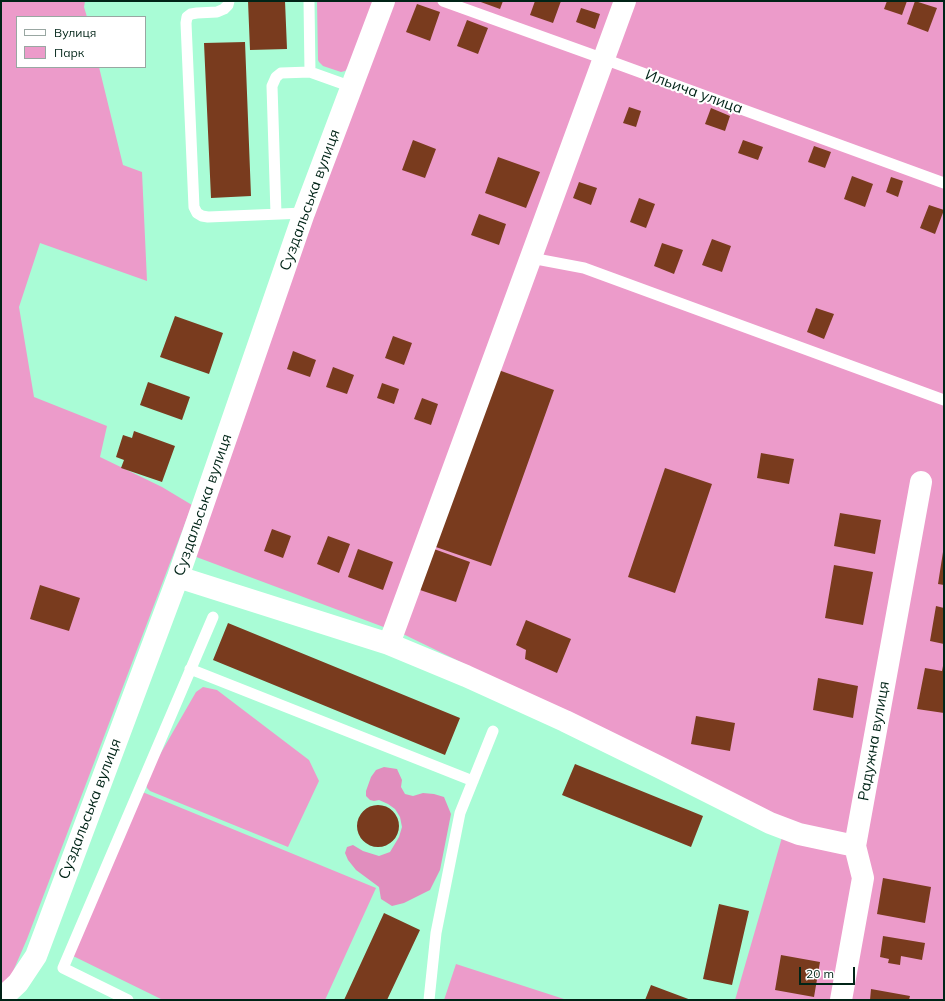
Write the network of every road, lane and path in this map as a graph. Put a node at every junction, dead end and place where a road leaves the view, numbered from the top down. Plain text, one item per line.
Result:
1 (229, 1) edge
2 (309, 1) edge
3 (384, 1) edge
4 (443, 1) edge
5 (625, 1) edge
6 (604, 59) junction
7 (310, 72) junction
8 (352, 87) junction
9 (944, 183) edge
10 (304, 213) junction
11 (276, 214) junction
12 (531, 258) junction
13 (944, 400) edge
14 (921, 482) dead end
15 (178, 577) junction
16 (213, 617) dead end
17 (389, 644) junction
18 (190, 669) junction
19 (493, 731) dead end
20 (473, 781) junction
21 (855, 846) junction
22 (1, 999) edge
23 (128, 1000) edge
24 (429, 1000) edge
25 (841, 1000) edge

1 - 11 lane
2 - 7 lane
3 - 8 street, Суздальська вулиця
4 - 6 lane, Ильича улица
5 - 6 street
6 - 9 lane, Ильича улица
6 - 12 street
7 - 8 lane
7 - 11 lane
8 - 10 street, Суздальська вулиця
10 - 11 lane
10 - 15 street, Суздальська вулиця
12 - 13 lane
12 - 17 street
14 - 21 street, Радужна вулиця
15 - 17 street
15 - 22 street, Суздальська вулиця
16 - 18 lane
17 - 21 street
18 - 20 lane
18 - 23 lane
19 - 20 lane
20 - 24 lane
21 - 25 street, Радужна вулиця

